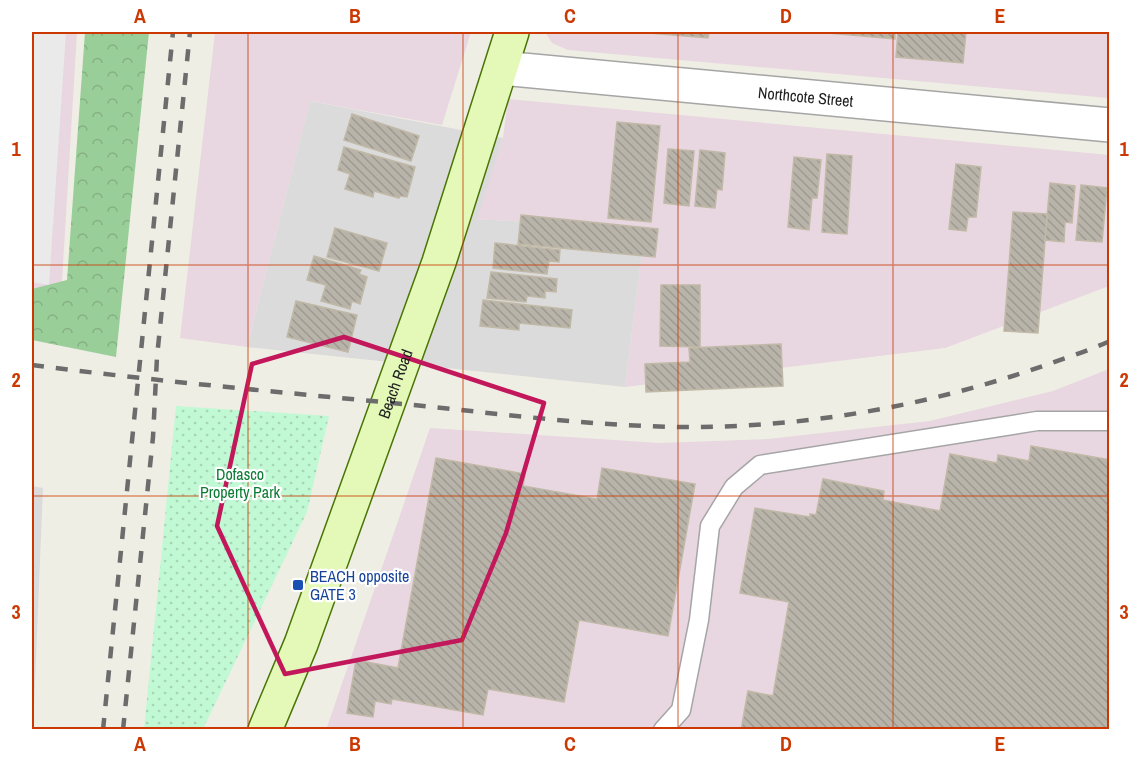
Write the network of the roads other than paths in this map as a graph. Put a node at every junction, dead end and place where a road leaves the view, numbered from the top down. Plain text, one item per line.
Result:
1 (512, 32) edge
2 (501, 68) junction
3 (1110, 125) edge
4 (1110, 421) edge
5 (265, 729) edge
6 (663, 729) edge

1 - 2 street, Beach Road
2 - 3 street, Northcote Street
2 - 5 street, Beach Road
4 - 6 lane

